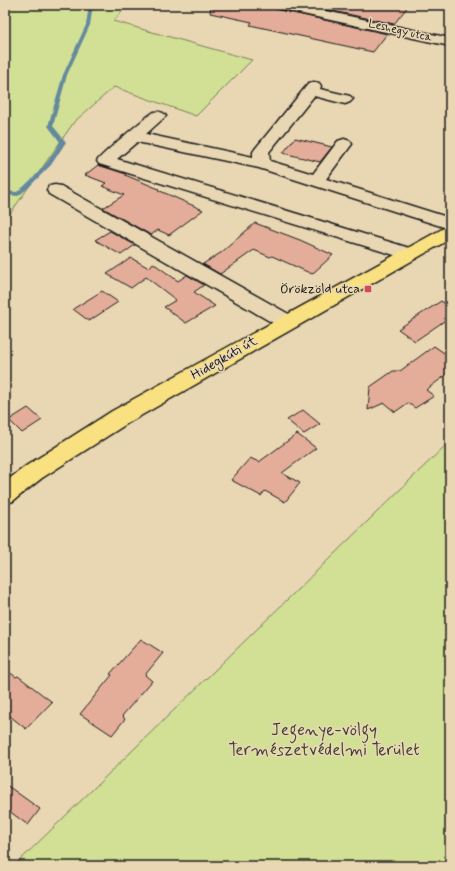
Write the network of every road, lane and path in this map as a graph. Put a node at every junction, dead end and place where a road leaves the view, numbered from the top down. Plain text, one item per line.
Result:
1 (280, 5) edge
2 (450, 42) edge
3 (345, 99) dead end
4 (158, 116) dead end
5 (133, 136) junction
6 (344, 144) dead end
7 (264, 164) junction
8 (316, 181) junction
9 (55, 190) dead end
10 (450, 224) edge
11 (450, 232) edge
12 (410, 254) junction
13 (287, 322) junction
14 (5, 495) edge

1 - 2 street, Leshegy utca
3 - 7 street
4 - 5 street
5 - 7 street
5 - 12 street
6 - 8 street
7 - 8 street
8 - 10 street
9 - 13 street
11 - 12 main road, Hidegkúti út
12 - 13 main road, Hidegkúti út
13 - 14 main road, Hidegkúti út

